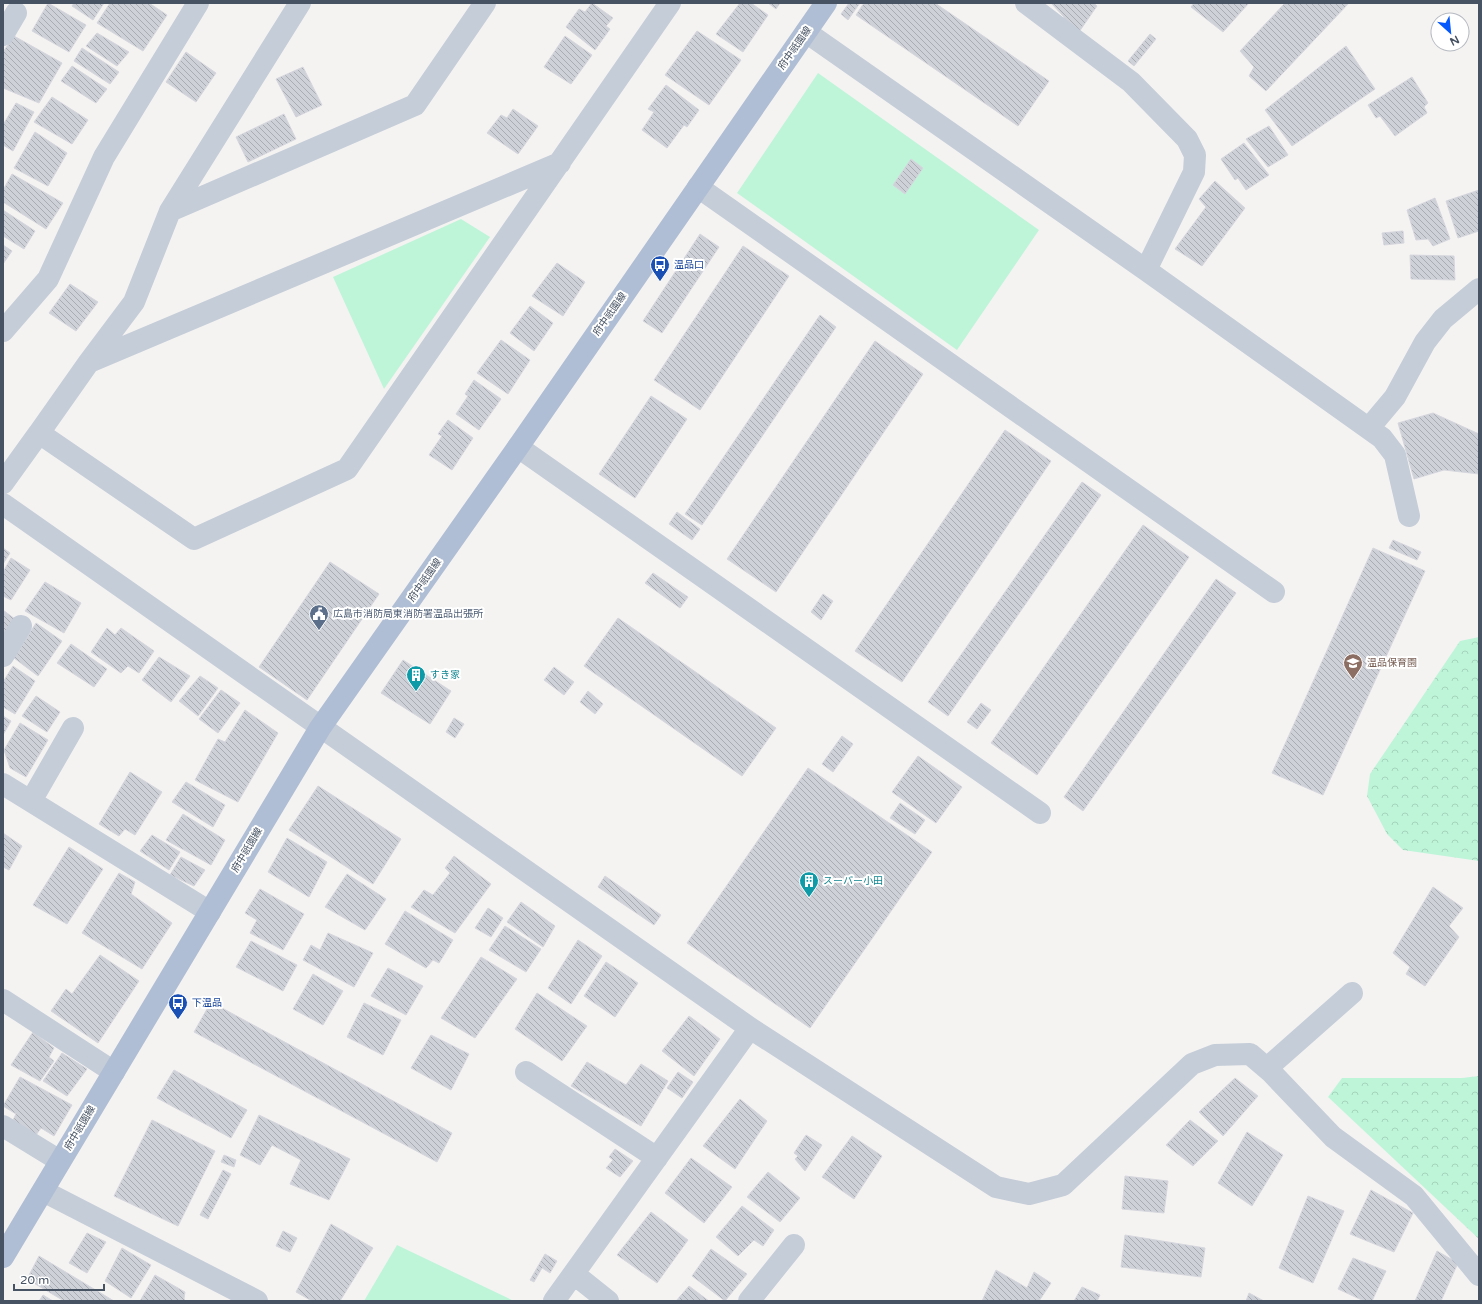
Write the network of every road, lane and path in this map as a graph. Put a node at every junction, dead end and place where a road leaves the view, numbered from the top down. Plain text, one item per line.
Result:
1 (300, 3) edge
2 (485, 3) edge
3 (670, 3) edge
4 (826, 3) edge
5 (1026, 3) edge
6 (190, 6) edge
7 (16, 14) dead end
8 (806, 32) junction
9 (3, 35) edge
10 (560, 163) junction
11 (698, 187) junction
12 (170, 211) junction
13 (1146, 270) junction
14 (1479, 289) edge
15 (3, 330) edge
16 (89, 362) junction
17 (1369, 428) junction
18 (39, 434) junction
19 (518, 448) junction
20 (3, 483) edge
21 (3, 504) edge
22 (1409, 516) dead end
23 (1274, 592) dead end
24 (21, 626) dead end
25 (3, 656) edge
26 (73, 728) dead end
27 (320, 728) junction
28 (3, 784) edge
29 (31, 801) junction
30 (1040, 813) dead end
31 (210, 912) junction
32 (1352, 993) dead end
33 (3, 1000) edge
34 (750, 1028) junction
35 (1267, 1068) junction
36 (114, 1072) junction
37 (526, 1072) dead end
38 (3, 1126) edge
39 (657, 1158) junction
40 (60, 1161) junction
41 (43, 1190) junction
42 (794, 1245) dead end
43 (3, 1257) edge
44 (574, 1274) junction
45 (1479, 1275) edge
46 (257, 1301) edge
47 (554, 1301) edge
48 (608, 1301) edge
49 (749, 1301) edge

1 - 12 street
2 - 12 street
3 - 10 street
4 - 8 main road, 府中祇園線
5 - 13 street
6 - 15 street
7 - 9 street
8 - 11 main road, 府中祇園線
8 - 13 street
10 - 16 street
10 - 18 street
11 - 19 main road, 府中祇園線
11 - 23 street
12 - 16 street
13 - 17 street
14 - 17 street
16 - 18 street
17 - 22 street
18 - 20 street
19 - 27 main road, 府中祇園線
19 - 30 street
21 - 27 street
24 - 25 street
26 - 29 street
27 - 31 main road, 府中祇園線
27 - 34 street
28 - 29 street
29 - 31 street
31 - 36 main road, 府中祇園線
32 - 35 street
33 - 36 street
34 - 35 street
34 - 39 street
35 - 45 street
36 - 40 main road, 府中祇園線
37 - 39 street
38 - 40 street
39 - 44 street
40 - 41 main road, 府中祇園線
41 - 43 main road, 府中祇園線
41 - 46 street
42 - 49 street
44 - 47 street
44 - 48 street

